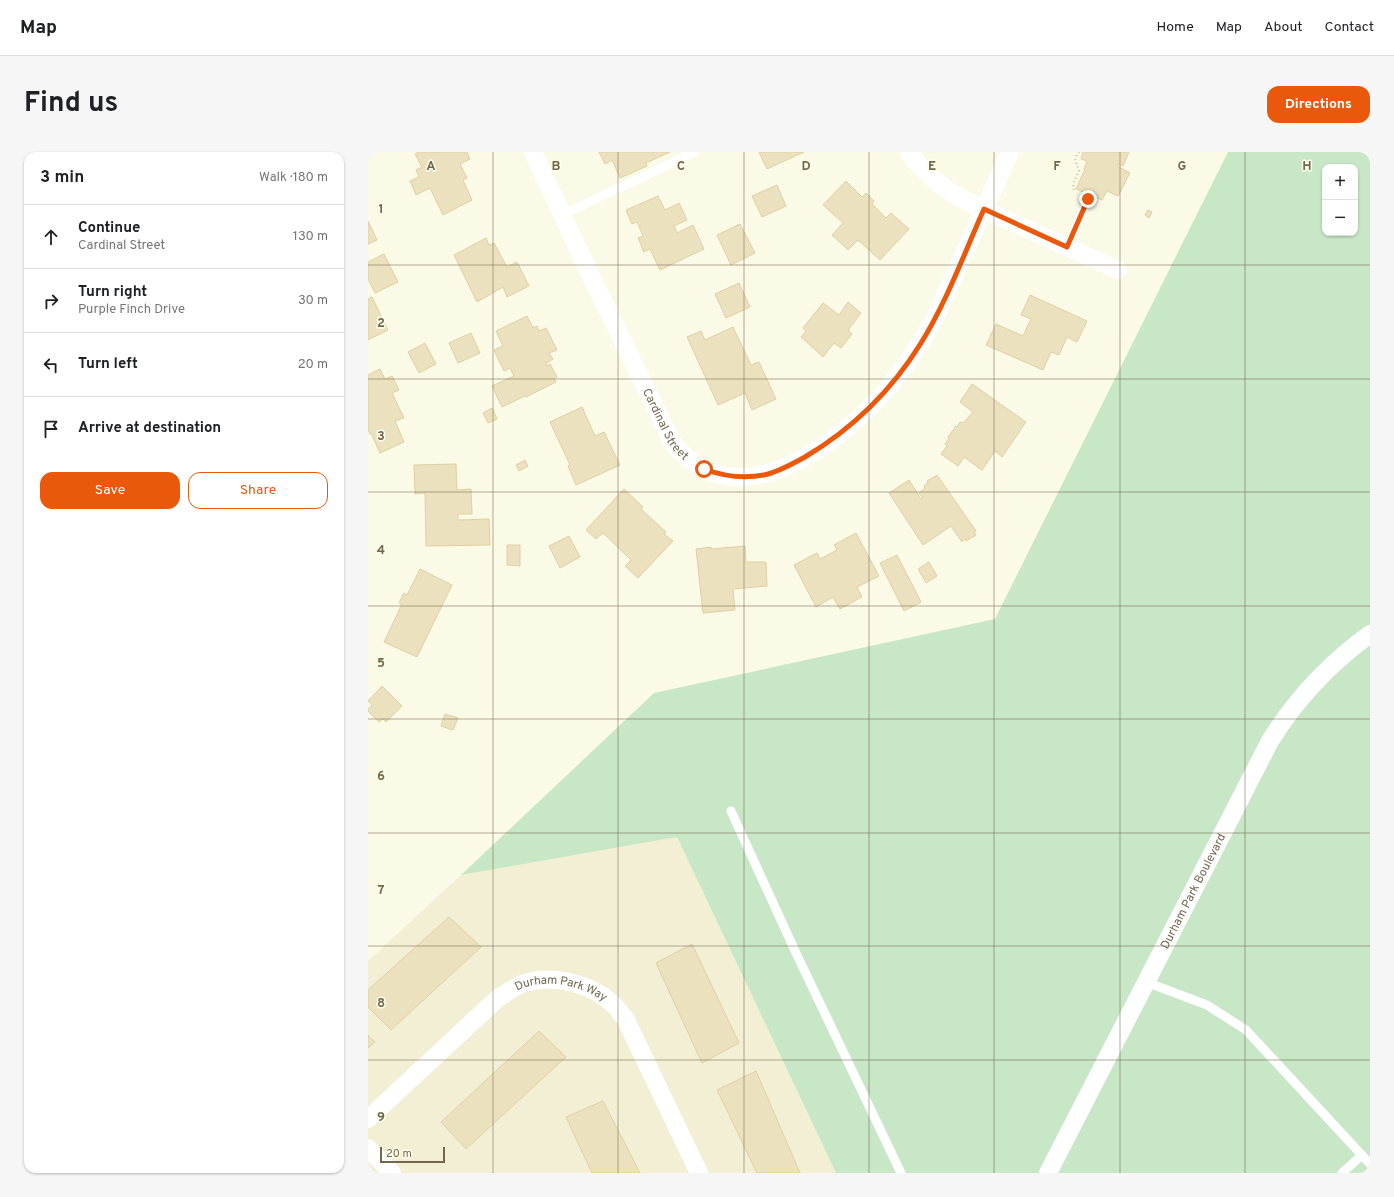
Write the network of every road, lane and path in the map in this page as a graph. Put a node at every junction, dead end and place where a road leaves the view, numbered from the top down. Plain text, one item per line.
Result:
1 (533, 152) edge
2 (695, 152) edge
3 (909, 152) edge
4 (1010, 152) edge
5 (1079, 152) edge
6 (1089, 197) joint
7 (984, 209) junction
8 (562, 215) junction
9 (1067, 247) junction
10 (1118, 270) dead end
11 (1370, 634) edge
12 (731, 811) dead end
13 (1146, 982) junction
14 (368, 1119) edge
15 (368, 1148) edge
16 (1362, 1155) junction
17 (1370, 1164) edge
18 (392, 1173) edge
19 (699, 1173) edge
20 (901, 1173) edge
21 (1048, 1173) edge
22 (1342, 1173) edge

1 - 8 street, Cardinal Street
2 - 8 lane
3 - 7 street
4 - 7 street, Cardinal Street
5 - 6 path
6 - 9 lane
7 - 8 street, Cardinal Street
7 - 9 street
9 - 10 street
11 - 13 street, Durham Park Boulevard
12 - 20 lane
13 - 16 lane
13 - 21 street, Durham Park Boulevard
14 - 19 street, Durham Park Way
15 - 18 street
16 - 17 lane
16 - 22 lane

